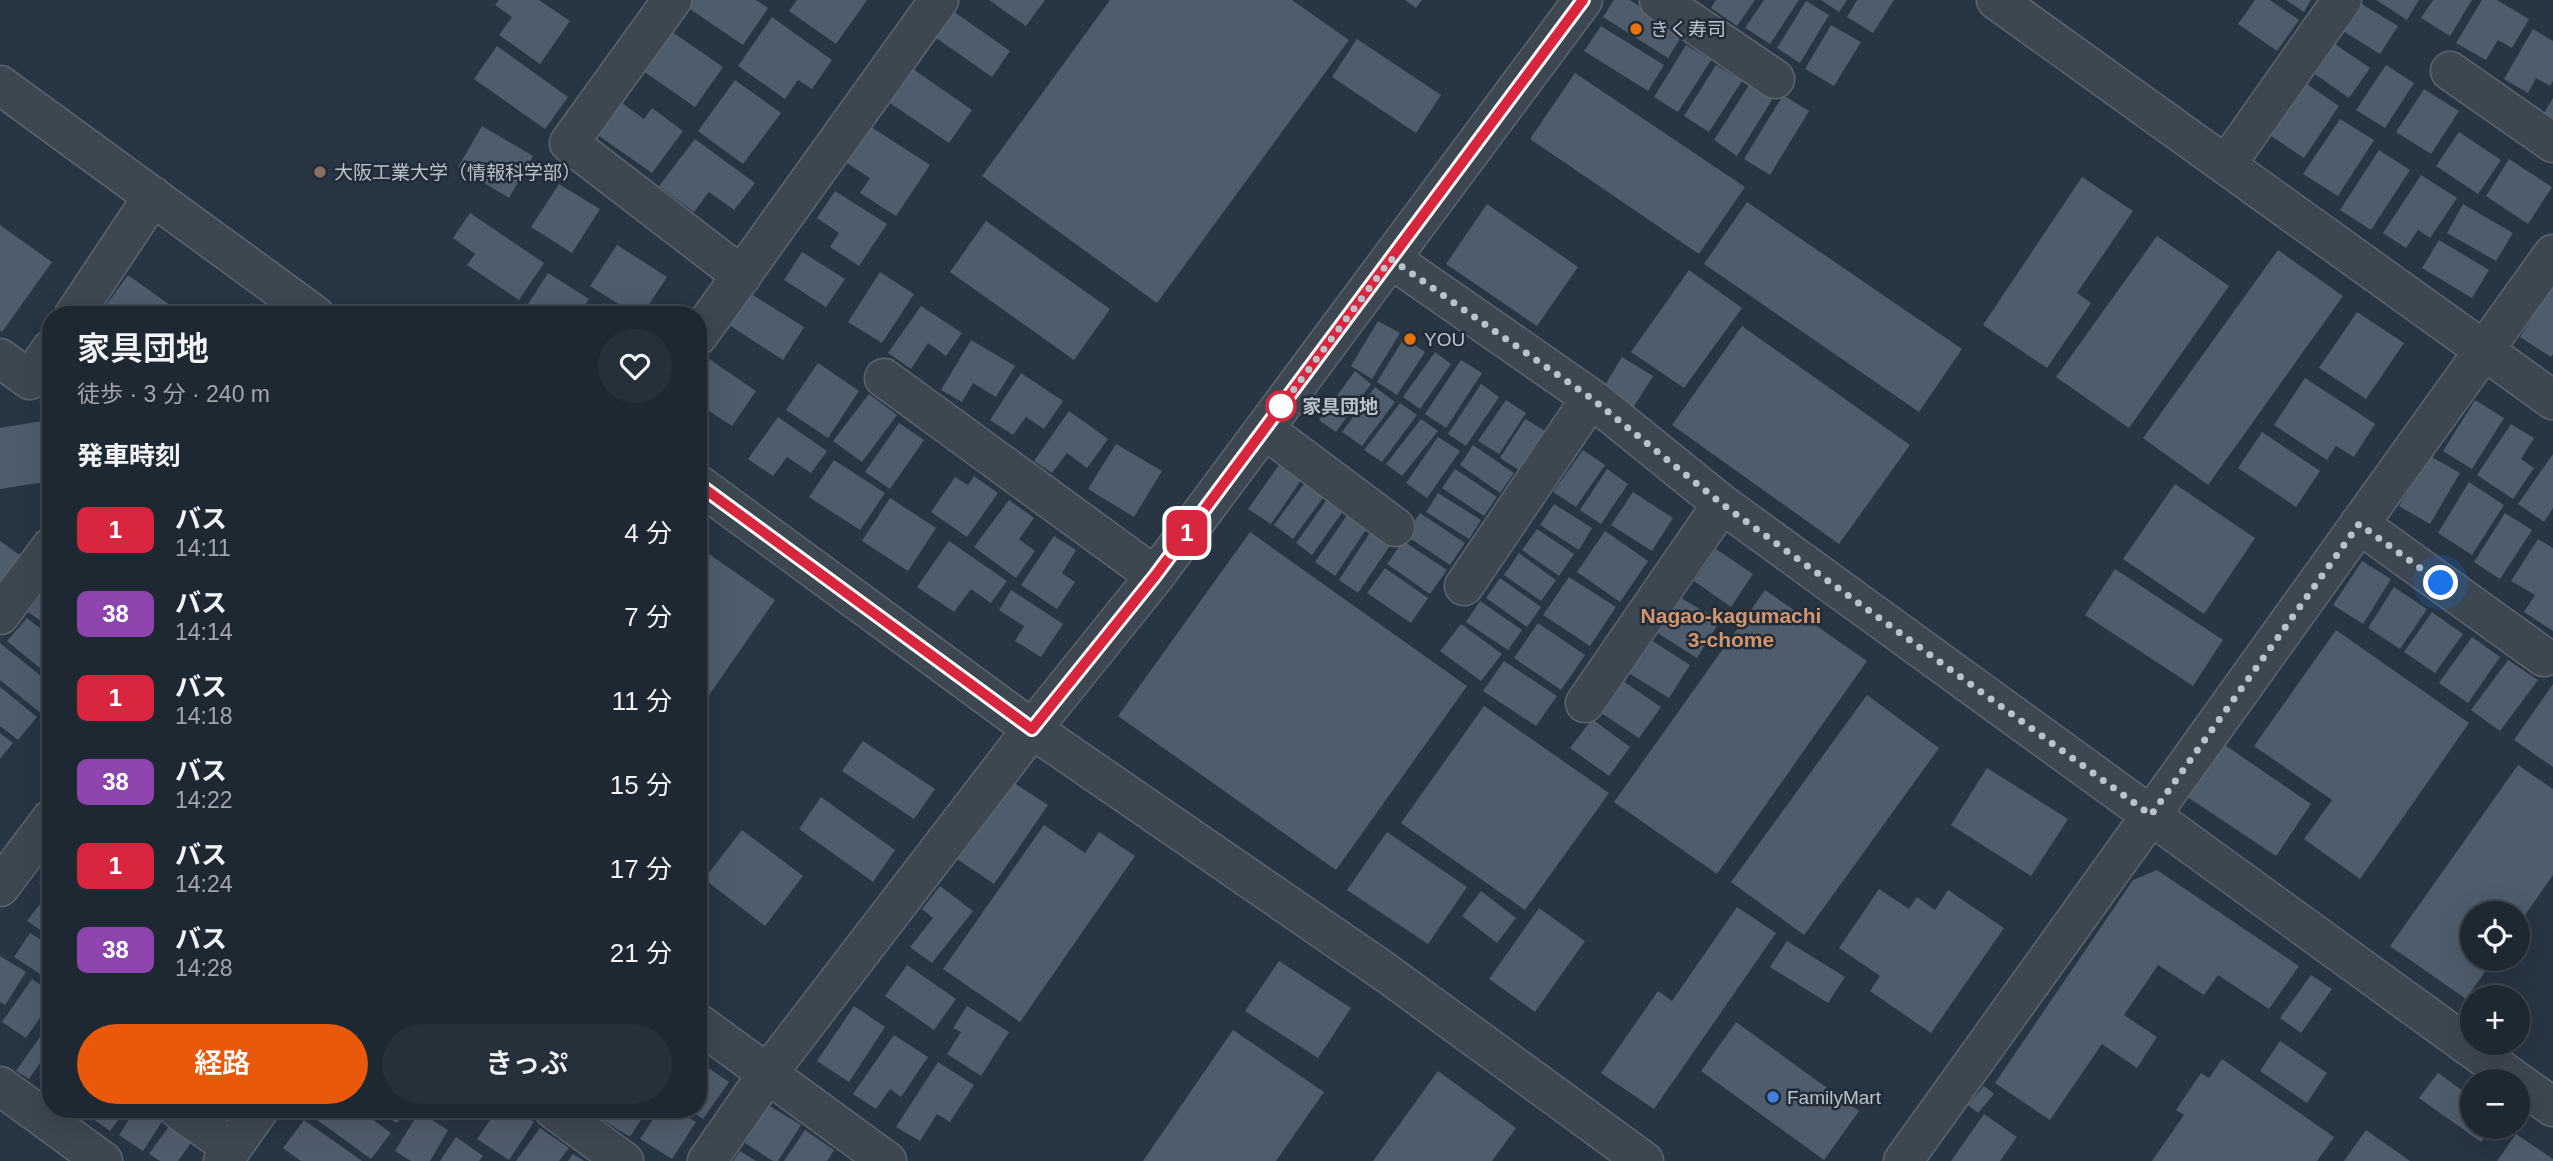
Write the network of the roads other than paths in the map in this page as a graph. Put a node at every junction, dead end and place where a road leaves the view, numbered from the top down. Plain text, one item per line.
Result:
1 (672, 0) edge
2 (939, 0) edge
3 (1583, 0) edge
4 (1659, 0) edge
5 (1996, 0) edge
6 (2342, 0) edge
7 (2450, 71) dead end
8 (1775, 79) dead end
9 (0, 85) edge
10 (2553, 143) edge
11 (2226, 165) junction
12 (153, 196) junction
13 (2553, 254) edge
14 (1391, 259) junction
15 (742, 276) junction
16 (80, 306) edge
17 (303, 306) edge
18 (707, 324) edge
19 (2484, 350) junction
20 (0, 358) edge
21 (42, 362) edge
22 (884, 378) dead end
23 (1591, 398) junction
24 (2553, 400) edge
25 (1264, 429) junction
26 (707, 491) edge
27 (1722, 504) junction
28 (2359, 524) junction
29 (1395, 527) dead end
30 (42, 559) edge
31 (1155, 576) junction
32 (1464, 586) dead end
33 (0, 615) edge
34 (2544, 657) dead end
35 (1585, 703) dead end
36 (1032, 729) junction
37 (2151, 815) junction
38 (42, 831) edge
39 (0, 887) edge
40 (707, 1029) edge
41 (2500, 1069) edge
42 (768, 1073) junction
43 (0, 1086) edge
44 (2530, 1091) edge
45 (2553, 1107) edge
46 (42, 1117) edge
47 (44, 1118) edge
48 (188, 1118) edge
49 (253, 1118) edge
50 (565, 1118) edge
51 (227, 1154) edge
52 (103, 1161) edge
53 (624, 1161) edge
54 (706, 1161) edge
55 (887, 1161) edge
56 (1644, 1161) edge
57 (1903, 1161) edge

1 - 15 street
2 - 15 street
3 - 14 street
4 - 8 street
5 - 11 street
6 - 11 street
7 - 10 street
9 - 12 street
11 - 19 street
12 - 16 street
12 - 17 street
13 - 19 street
14 - 23 street
14 - 25 street
15 - 18 street
19 - 24 street
19 - 28 street
20 - 21 street
22 - 31 street
23 - 27 street
23 - 32 street
25 - 29 street
25 - 31 street
26 - 36 street
27 - 35 street
27 - 37 street
28 - 34 street
28 - 37 street
30 - 33 street
31 - 36 street
36 - 42 street
36 - 56 street
37 - 41 street
37 - 57 street
38 - 39 street
40 - 42 street
42 - 54 street
42 - 55 street
43 - 46 street
44 - 45 street
47 - 52 street
48 - 51 street
49 - 51 street
50 - 53 street

